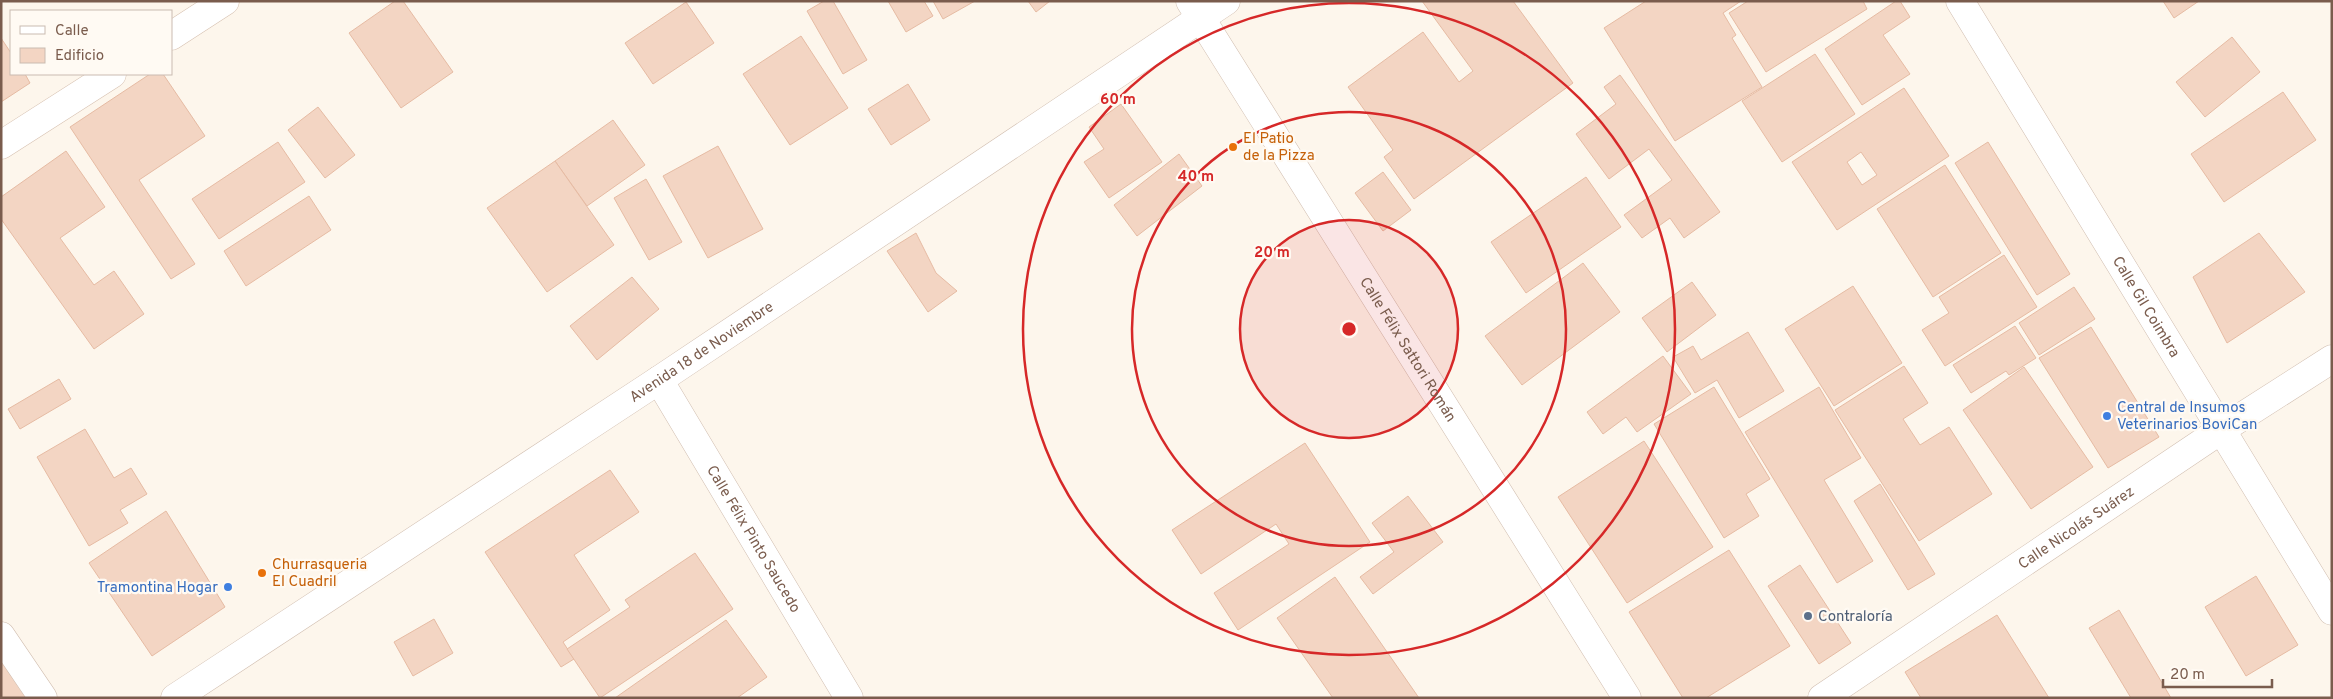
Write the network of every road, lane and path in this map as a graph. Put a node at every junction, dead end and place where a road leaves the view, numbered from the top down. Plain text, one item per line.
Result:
1 (225, 1) edge
2 (1226, 1) edge
3 (1960, 1) edge
4 (1196, 10) edge
5 (172, 35) edge
6 (110, 75) edge
7 (1, 145) edge
8 (2332, 359) edge
9 (659, 380) junction
10 (2221, 430) junction
11 (2332, 611) edge
12 (1, 636) edge
13 (43, 698) edge
14 (175, 698) edge
15 (849, 698) edge
16 (1627, 698) edge
17 (1822, 698) edge

1 - 5 street
2 - 4 street, Avenida 18 de Noviembre
3 - 10 street, Calle Gil Coimbra
4 - 9 street, Avenida 18 de Noviembre
4 - 16 street, Calle Félix Sattori Román
6 - 7 street
8 - 10 street, Calle Nicolás Suárez
9 - 14 street, Avenida 18 de Noviembre
9 - 15 street, Calle Félix Pinto Saucedo
10 - 11 street, Calle Gil Coimbra
10 - 17 street, Calle Nicolás Suárez
12 - 13 street

